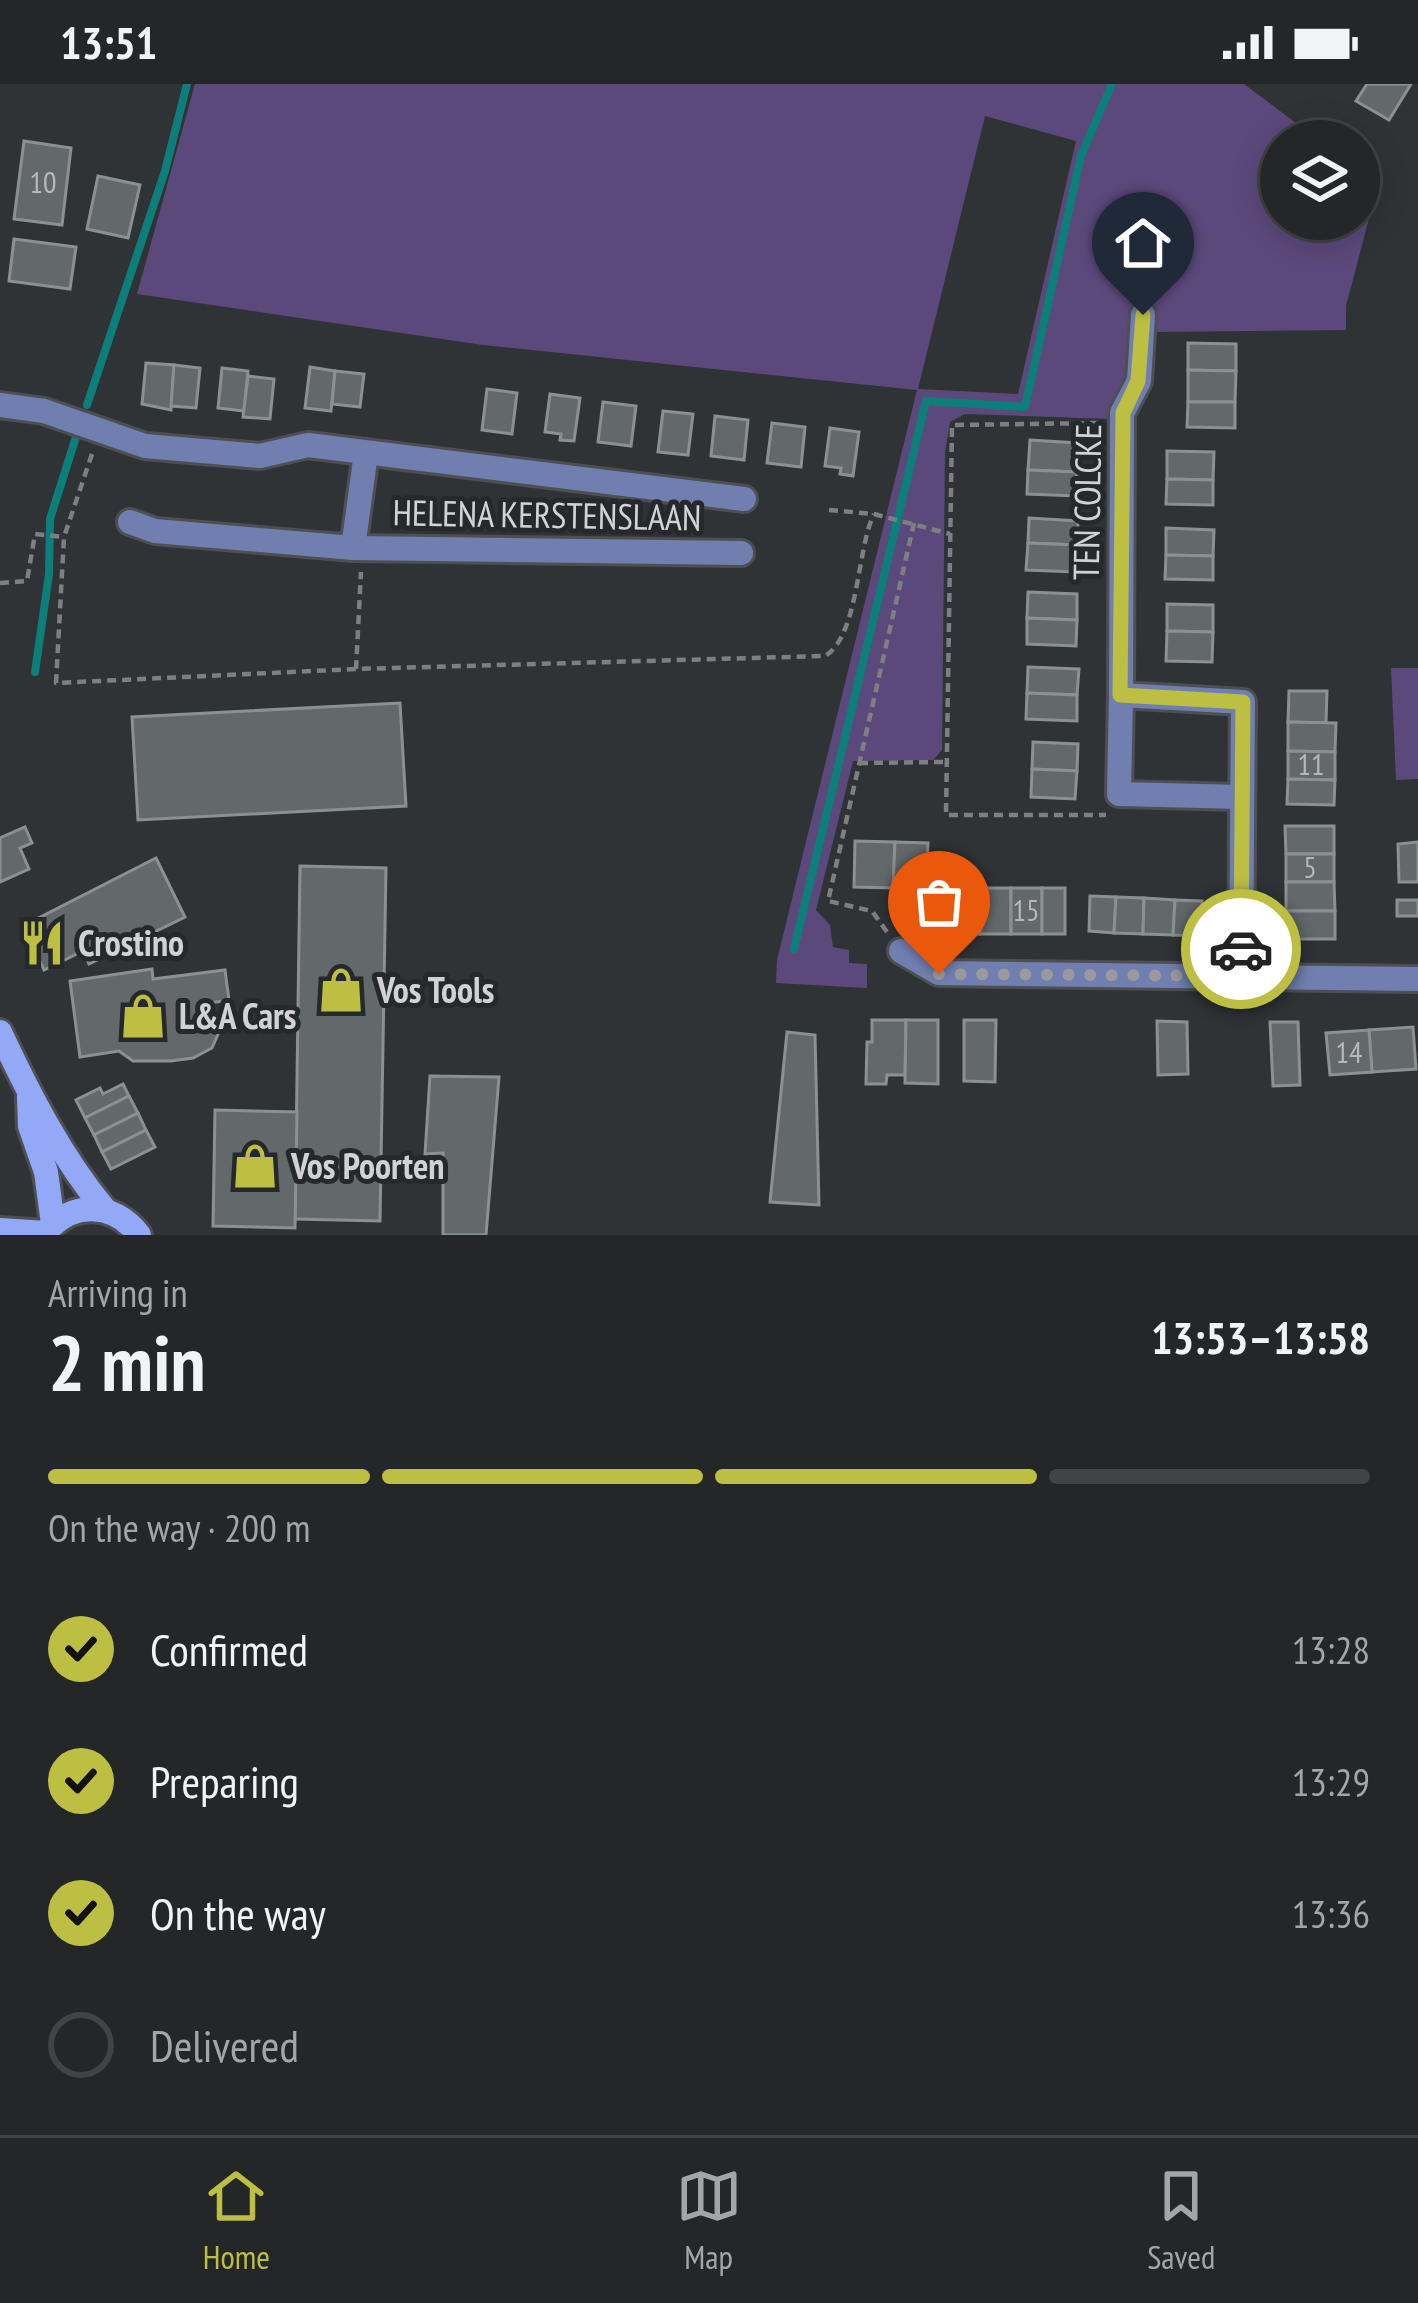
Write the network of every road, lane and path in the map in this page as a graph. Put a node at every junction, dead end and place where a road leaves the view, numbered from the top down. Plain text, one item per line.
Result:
1 (1143, 315) dead end
2 (0, 405) edge
3 (1122, 423) junction
4 (99, 432) junction
5 (366, 453) junction
6 (744, 499) dead end
7 (829, 510) dead end
8 (874, 514) junction
9 (130, 522) dead end
10 (914, 523) junction
11 (950, 534) junction
12 (64, 537) junction
13 (358, 549) junction
14 (741, 554) dead end
15 (0, 583) edge
16 (356, 670) junction
17 (1120, 695) junction
18 (945, 762) junction
19 (859, 763) junction
20 (1119, 794) junction
21 (1242, 797) junction
22 (901, 951) joint
23 (1241, 976) junction
24 (1418, 979) edge
25 (0, 1032) edge
26 (29, 1095) junction
27 (105, 1210) junction
28 (0, 1230) edge
29 (48, 1231) edge
30 (139, 1235) edge

1 - 3 street, TEN COLCKE
2 - 4 street, HELENA KERSTENSLAAN
3 - 11 path
3 - 17 street, TEN COLCKE
4 - 5 street, HELENA KERSTENSLAAN
4 - 12 path
5 - 6 street, HELENA KERSTENSLAAN
5 - 13 street, HELENA KERSTENSLAAN
7 - 8 path
8 - 10 path
8 - 16 path
9 - 13 street, HELENA KERSTENSLAAN
10 - 11 path
10 - 19 path
11 - 18 path
12 - 15 path
12 - 16 path
13 - 14 street, HELENA KERSTENSLAAN
13 - 16 path
17 - 20 street, TEN COLCKE
17 - 21 street
18 - 19 path
18 - 20 path
19 - 22 path
20 - 21 street
21 - 23 street
22 - 23 street
23 - 24 street
25 - 26 main road
26 - 27 main road
26 - 29 main road
27 - 29 main road
27 - 30 main road
28 - 29 main road

